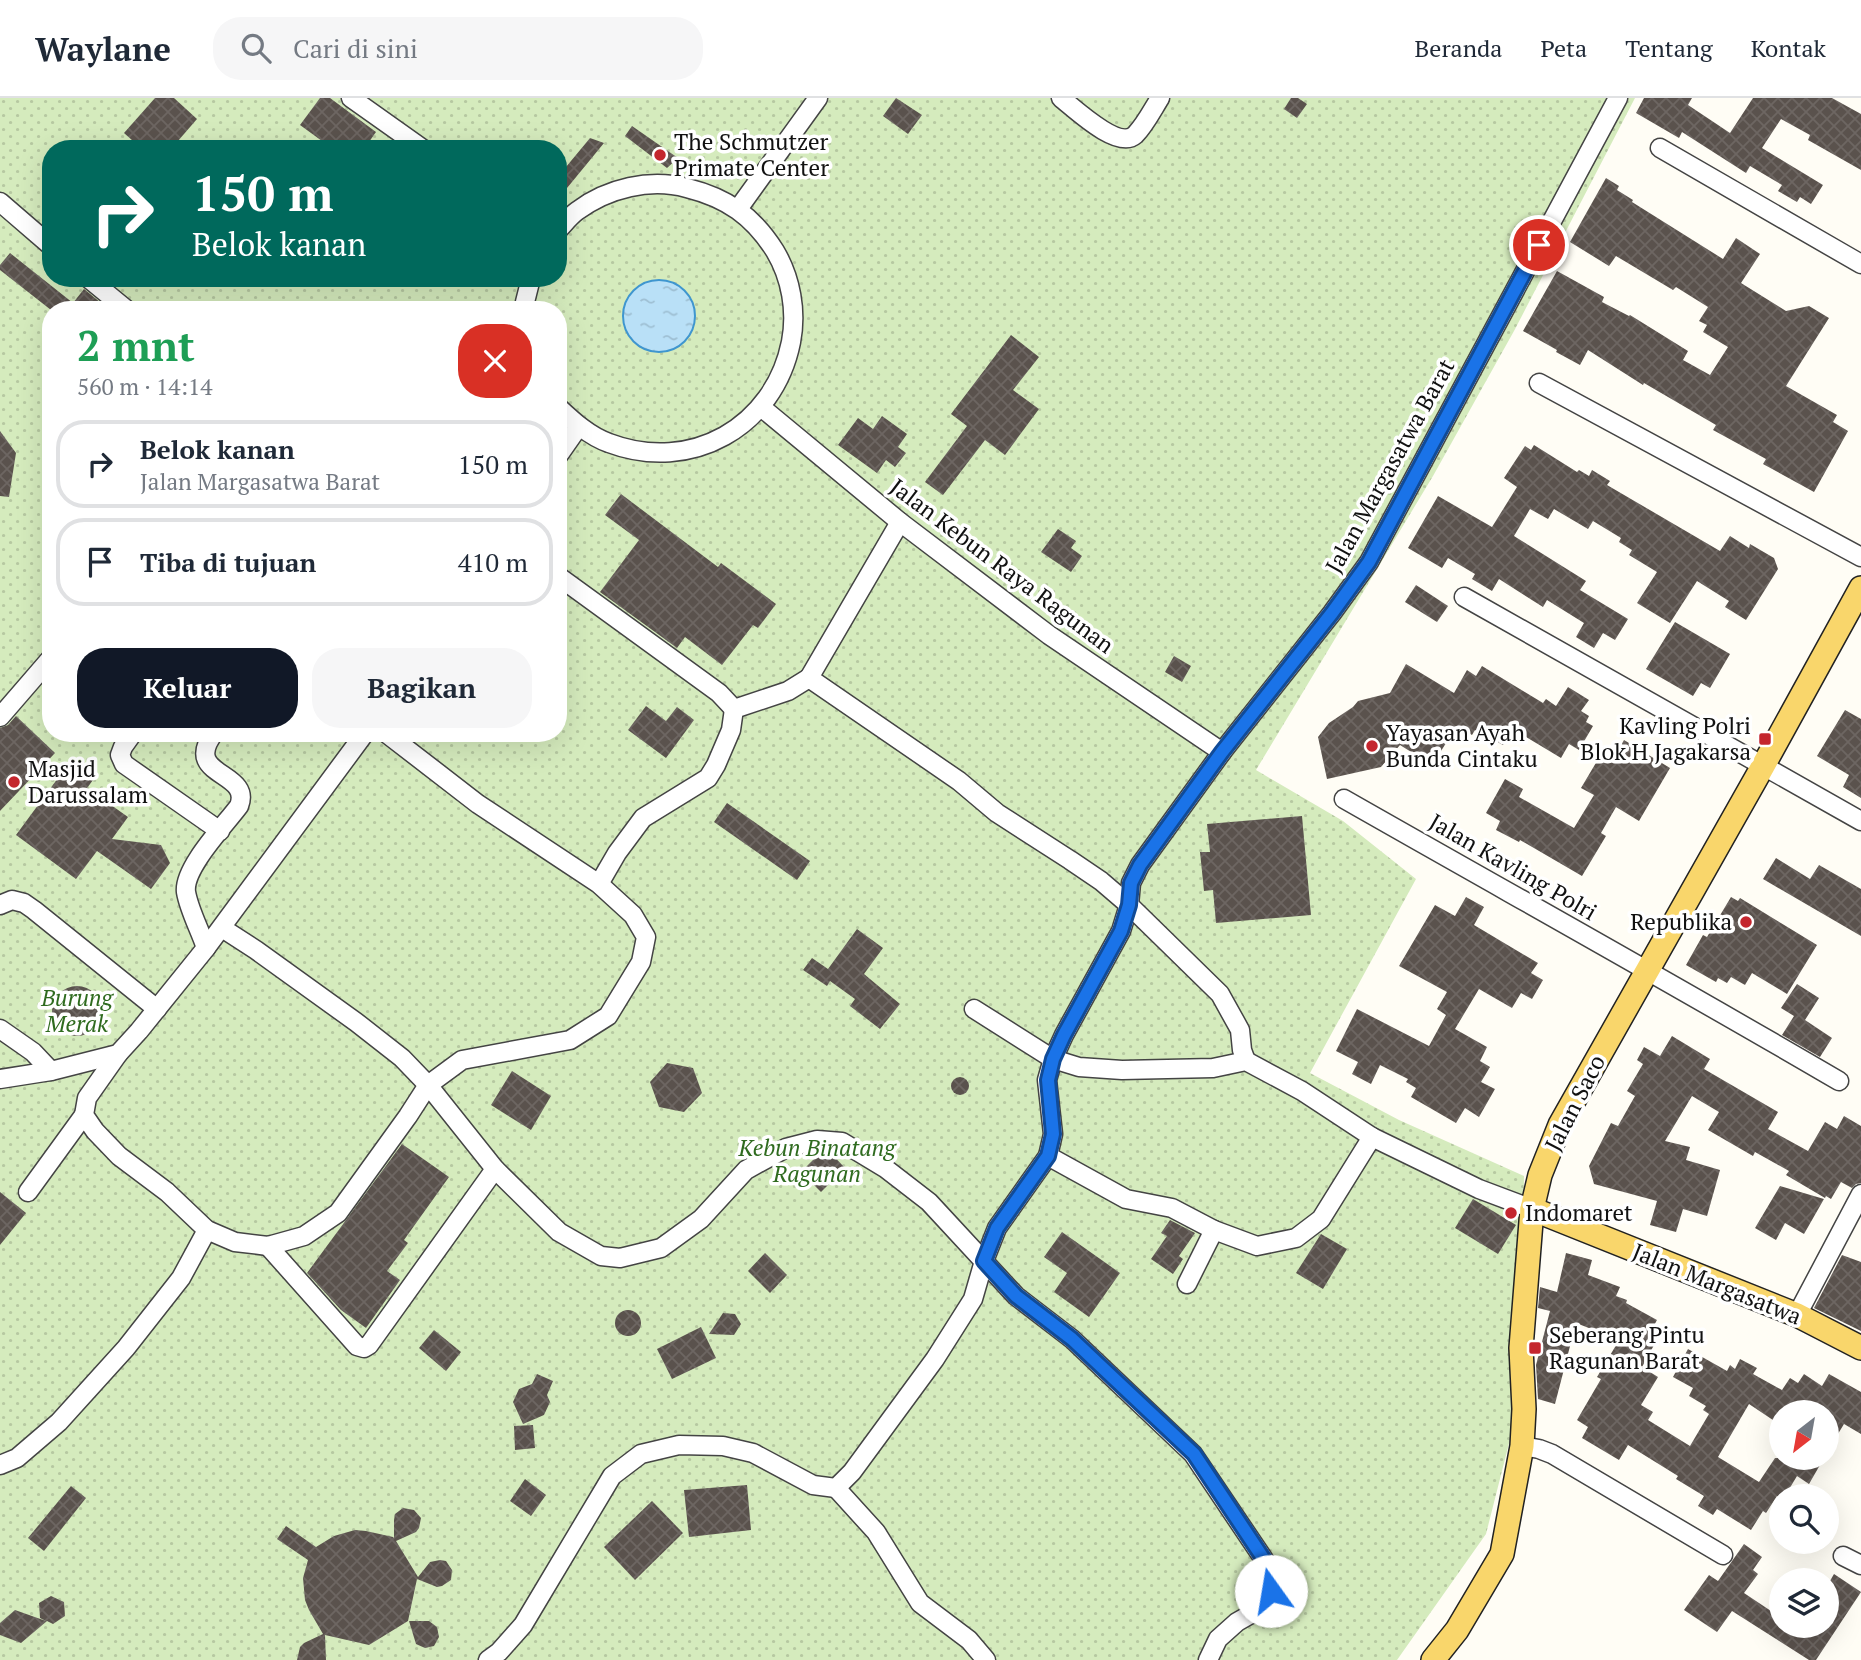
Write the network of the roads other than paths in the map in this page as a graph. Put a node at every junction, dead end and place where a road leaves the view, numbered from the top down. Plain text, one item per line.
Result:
1 (351, 98) edge
2 (818, 98) edge
3 (1060, 98) edge
4 (1160, 98) edge
5 (1618, 98) edge
6 (410, 140) edge
7 (1660, 148) dead end
8 (1, 207) edge
9 (738, 209) junction
10 (567, 220) edge
11 (42, 239) edge
12 (1861, 264) edge
13 (99, 287) edge
14 (116, 301) edge
15 (1539, 383) dead end
16 (761, 407) junction
17 (567, 415) edge
18 (579, 426) junction
19 (567, 443) edge
20 (900, 522) junction
21 (1861, 557) edge
22 (567, 583) edge
23 (1861, 587) edge
24 (1464, 597) dead end
25 (42, 668) edge
26 (809, 678) junction
27 (734, 709) junction
28 (0, 717) edge
29 (126, 742) edge
30 (207, 742) edge
31 (358, 742) edge
32 (398, 742) edge
33 (1222, 752) junction
34 (1763, 766) junction
35 (1344, 799) dead end
36 (1861, 821) edge
37 (220, 831) junction
38 (599, 884) junction
39 (0, 905) edge
40 (1129, 905) junction
41 (222, 928) junction
42 (206, 948) junction
43 (1646, 970) junction
44 (157, 1009) junction
45 (974, 1009) dead end
46 (0, 1029) edge
47 (118, 1054) junction
48 (1053, 1059) junction
49 (1246, 1061) junction
50 (51, 1071) junction
51 (0, 1079) edge
52 (1839, 1081) dead end
53 (428, 1084) junction
54 (84, 1115) junction
55 (1372, 1137) junction
56 (1048, 1156) junction
57 (495, 1168) junction
58 (28, 1192) dead end
59 (1861, 1194) edge
60 (1532, 1209) junction
61 (207, 1230) junction
62 (1214, 1230) junction
63 (268, 1246) junction
64 (984, 1261) junction
65 (1187, 1284) dead end
66 (1797, 1315) junction
67 (1861, 1348) edge
68 (1522, 1446) junction
69 (0, 1465) edge
70 (836, 1488) junction
71 (1723, 1555) dead end
72 (1843, 1556) dead end
73 (1861, 1565) edge
74 (488, 1660) edge
75 (986, 1660) edge
76 (1209, 1660) edge
77 (1433, 1660) edge

1 - 6 street
2 - 9 street
3 - 4 street
5 - 33 street, Jalan Margasatwa Barat
7 - 12 street
8 - 11 street
9 - 10 street
9 - 16 street
13 - 14 street
15 - 21 street
16 - 18 street
16 - 20 street, Jalan Kebun Raya Ragunan
17 - 18 street
18 - 19 street
20 - 26 street
20 - 33 street, Jalan Kebun Raya Ragunan
22 - 27 street
23 - 34 main road, Jalan Saco
24 - 34 street
25 - 28 street
26 - 27 street
26 - 40 street
27 - 38 street
29 - 37 street
30 - 37 street
31 - 41 street
32 - 38 street
33 - 40 street, Jalan Margasatwa Barat
34 - 36 street
34 - 43 main road, Jalan Saco
35 - 43 street, Jalan Kavling Polri
37 - 42 street
38 - 53 street
39 - 44 street
40 - 48 street, Jalan Margasatwa Barat
40 - 49 street
41 - 42 street
41 - 53 street
42 - 44 street
43 - 52 street, Jalan Kavling Polri
43 - 60 main road, Jalan Saco
44 - 47 street
45 - 48 street
46 - 50 street
47 - 50 street
47 - 54 street
48 - 49 street
48 - 56 street, Jalan Margasatwa Barat
49 - 55 street
50 - 51 street
53 - 57 street
53 - 63 street
54 - 58 street
54 - 61 street
55 - 60 street
55 - 62 street
56 - 62 street
56 - 64 street, Jalan Margasatwa Barat
57 - 63 street
57 - 64 street
59 - 66 street
60 - 66 main road, Jalan Margasatwa
60 - 68 main road, Jalan Saco
61 - 63 street
61 - 69 street
62 - 65 street
64 - 70 street, Jalan Margasatwa Barat
64 - 76 street
66 - 67 main road, Jalan Margasatwa
68 - 71 street
68 - 77 main road, Jalan Saco
70 - 74 street
70 - 75 street
72 - 73 street

